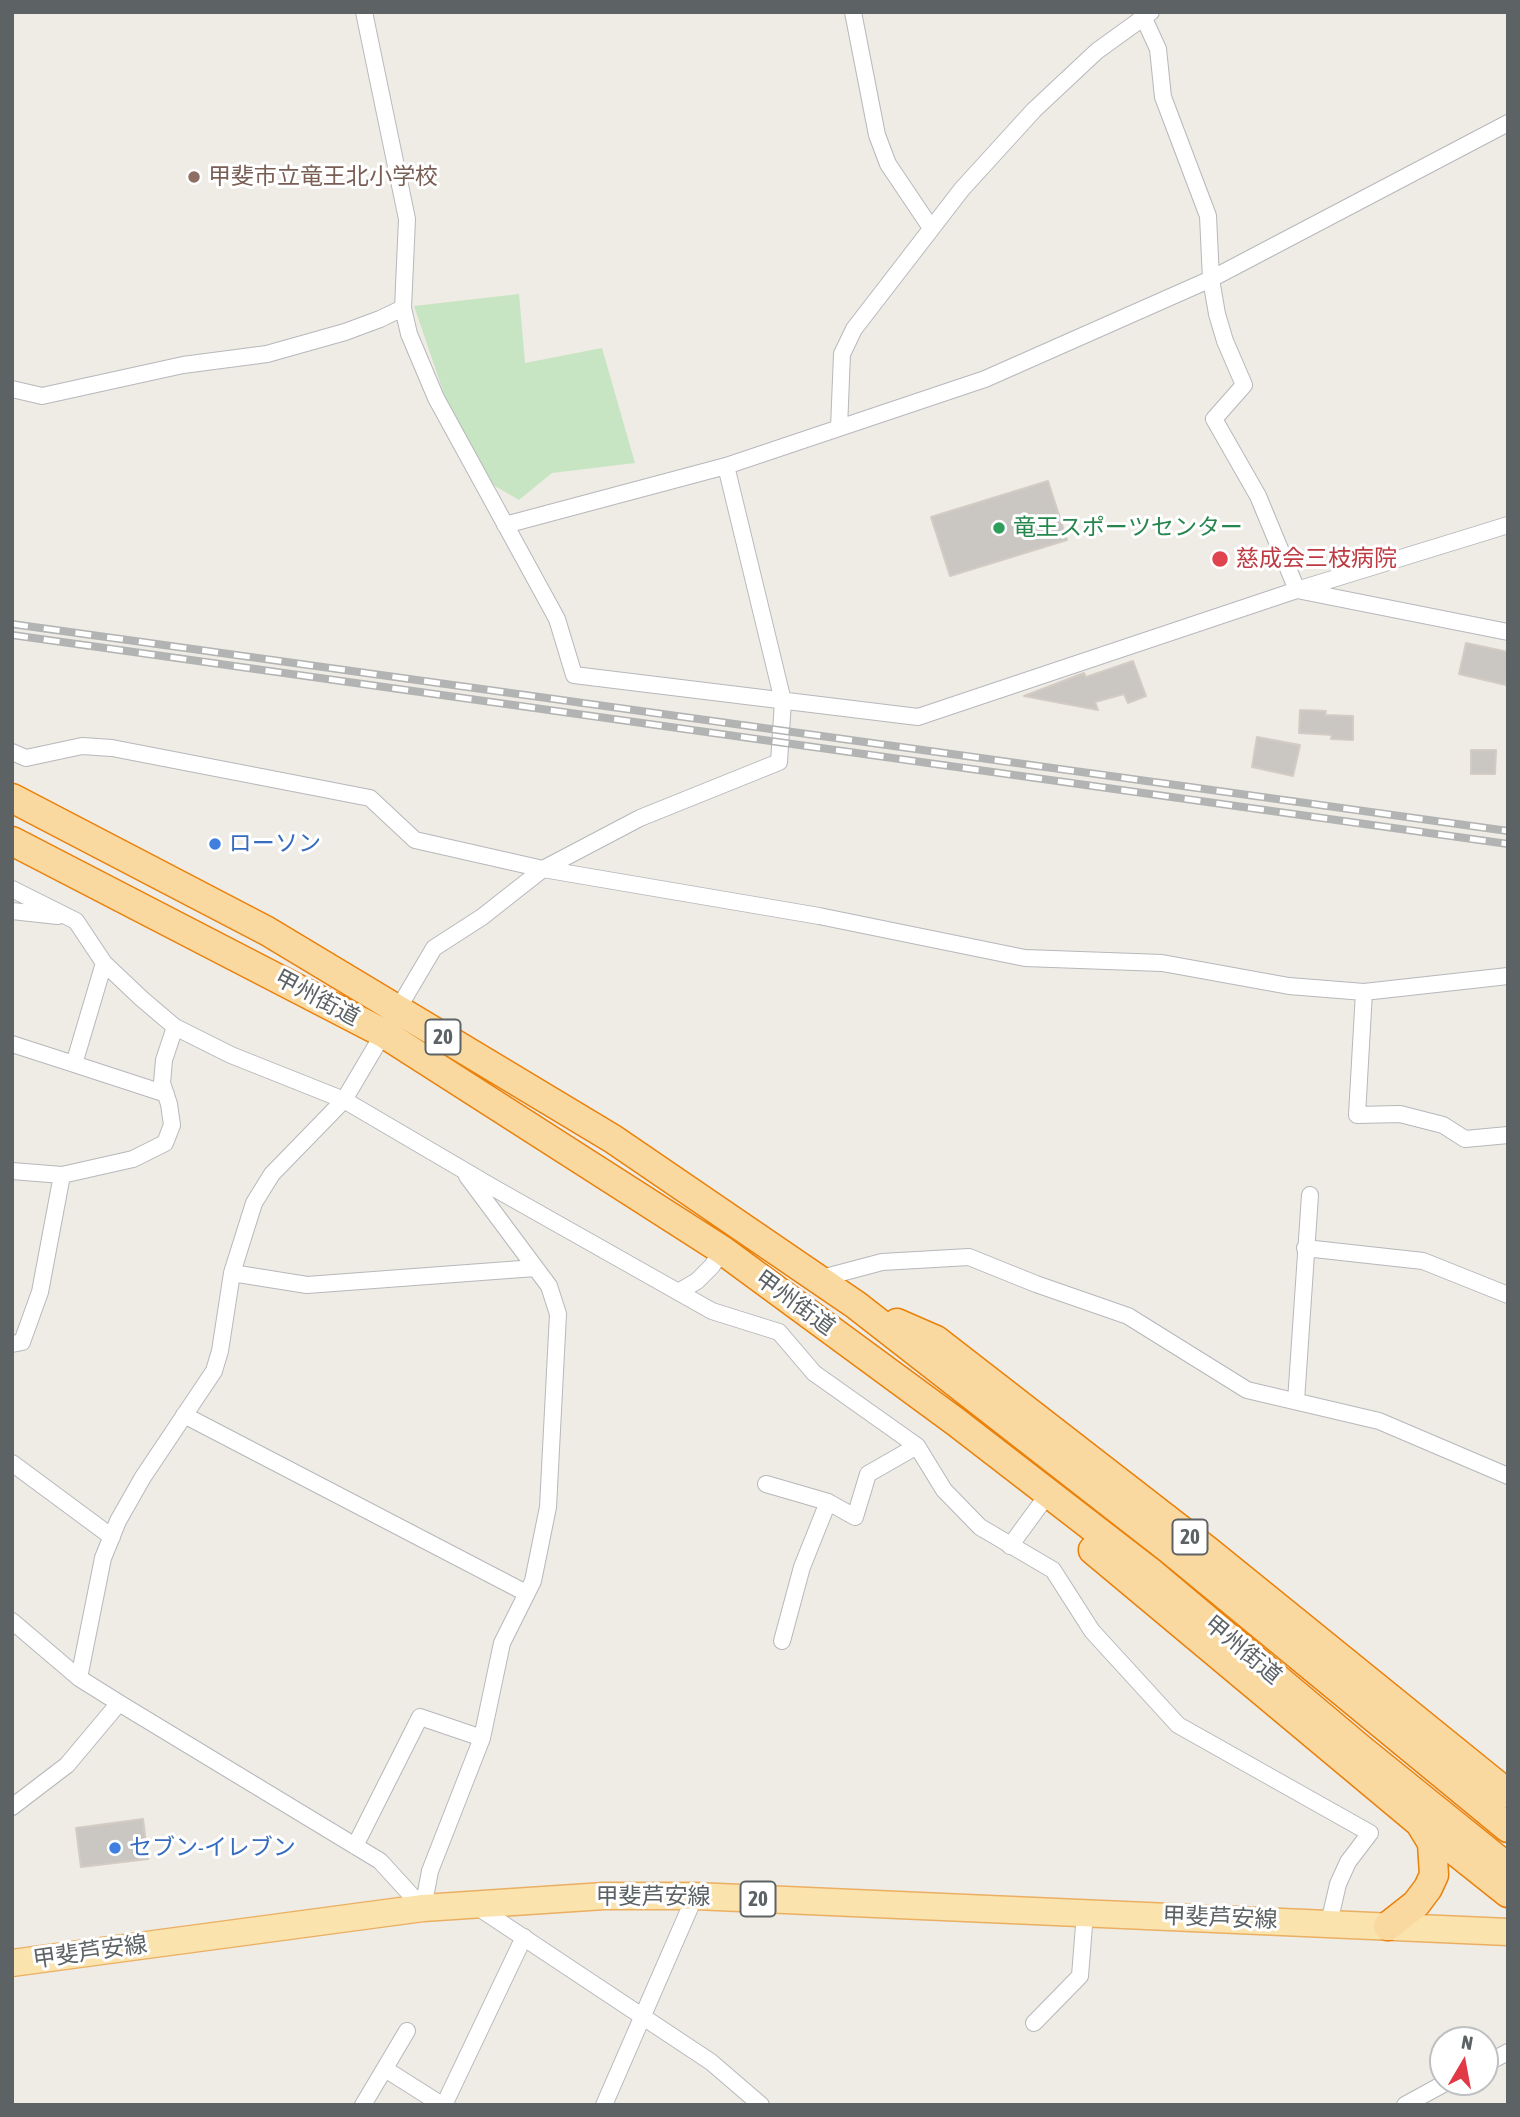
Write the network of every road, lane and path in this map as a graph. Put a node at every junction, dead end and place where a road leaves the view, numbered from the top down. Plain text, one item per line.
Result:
1 (364, 12) edge
2 (853, 12) edge
3 (1145, 13) edge
4 (1508, 123) edge
5 (931, 228) junction
6 (1211, 279) junction
7 (403, 307) junction
8 (12, 389) edge
9 (839, 428) junction
10 (726, 466) junction
11 (505, 525) junction
12 (1508, 525) edge
13 (1297, 590) junction
14 (1508, 632) edge
15 (783, 701) junction
16 (12, 752) edge
17 (12, 798) edge
18 (12, 841) edge
19 (543, 869) junction
20 (12, 889) edge
21 (12, 911) edge
22 (71, 918) junction
23 (104, 962) junction
24 (1508, 976) edge
25 (1364, 992) junction
26 (389, 1021) junction
27 (175, 1027) junction
28 (12, 1044) edge
29 (74, 1064) junction
30 (166, 1094) junction
31 (344, 1100) junction
32 (1508, 1135) edge
33 (463, 1170) junction
34 (12, 1171) edge
35 (62, 1175) junction
36 (1310, 1195) dead end
37 (1306, 1248) junction
38 (722, 1250) junction
39 (535, 1268) junction
40 (232, 1273) junction
41 (818, 1279) junction
42 (680, 1291) junction
43 (1508, 1295) edge
44 (787, 1297) junction
45 (856, 1305) junction
46 (12, 1344) edge
47 (1296, 1401) junction
48 (184, 1415) junction
49 (917, 1446) junction
50 (12, 1463) edge
51 (1508, 1476) edge
52 (765, 1484) dead end
53 (828, 1502) junction
54 (1040, 1505) junction
55 (112, 1537) junction
56 (1010, 1546) junction
57 (526, 1593) junction
58 (12, 1621) edge
59 (782, 1641) dead end
60 (79, 1678) junction
61 (119, 1703) junction
62 (482, 1738) junction
63 (1508, 1794) edge
64 (12, 1807) edge
65 (1420, 1823) junction
66 (1508, 1828) edge
67 (355, 1846) junction
68 (1508, 1868) edge
69 (1508, 1893) edge
70 (695, 1896) junction
71 (473, 1903) junction
72 (423, 1908) junction
73 (1085, 1913) junction
74 (1329, 1923) junction
75 (1388, 1926) junction
76 (1508, 1932) edge
77 (524, 1937) junction
78 (12, 1963) edge
79 (643, 2017) junction
80 (1034, 2023) dead end
81 (407, 2031) dead end
82 (385, 2069) junction
83 (1429, 2092) edge
84 (363, 2105) edge
85 (443, 2105) edge
86 (604, 2105) edge
87 (761, 2105) edge
88 (1405, 2105) edge

1 - 7 street
2 - 5 street
3 - 5 street
3 - 6 street
4 - 6 street
5 - 9 street
6 - 9 street
6 - 13 street
7 - 8 street
7 - 11 street
9 - 10 street
10 - 11 street
10 - 15 street
11 - 15 street
12 - 13 street
13 - 14 street
13 - 15 street
15 - 19 street
16 - 19 street
17 - 26 highway, 甲州街道 / 20
18 - 26 highway, 甲州街道 / 20
19 - 25 street
19 - 26 street
20 - 22 street
21 - 22 street
22 - 23 street
23 - 27 street
23 - 29 street
24 - 25 street
25 - 32 street
26 - 31 street
26 - 38 highway, 甲州街道 / 20
26 - 41 highway, 甲州街道 / 20
27 - 30 street
27 - 31 street
28 - 29 street
29 - 30 street
30 - 35 street
31 - 33 street
31 - 40 street
33 - 39 street
33 - 42 street
34 - 35 street
35 - 46 street
36 - 37 street
37 - 43 street
37 - 47 street
38 - 42 street
38 - 44 highway, 甲州街道 / 20
39 - 40 street
39 - 57 street
40 - 48 street
41 - 45 highway, 甲州街道 / 20
41 - 47 street
42 - 49 street
44 - 54 highway, 20
44 - 68 highway, 甲州街道 / 20
45 - 63 highway, 甲州街道 / 20
45 - 66 highway, 甲州街道 / 20
47 - 51 street
48 - 55 street
48 - 57 street
49 - 53 street
49 - 56 street
50 - 55 street
52 - 53 street
53 - 59 street
54 - 56 street
54 - 65 highway, 20
55 - 60 street
56 - 74 street
57 - 62 street
58 - 60 street
60 - 61 street
61 - 64 street
61 - 67 street
62 - 67 street
62 - 72 street
65 - 69 highway, 20
65 - 75 highway
67 - 72 street
70 - 71 main road, 甲斐芦安線 / 20
70 - 73 main road, 甲斐芦安線 / 20
70 - 79 street
71 - 72 main road, 甲斐芦安線 / 20
71 - 77 street
72 - 78 main road, 甲斐芦安線 / 20
73 - 74 main road, 甲斐芦安線 / 20
73 - 80 street
74 - 75 main road, 甲斐芦安線 / 20
75 - 76 main road, 甲斐芦安線 / 20
77 - 79 street
77 - 85 street
79 - 86 street
79 - 87 street
81 - 82 street
82 - 84 street
82 - 85 street
83 - 88 street

